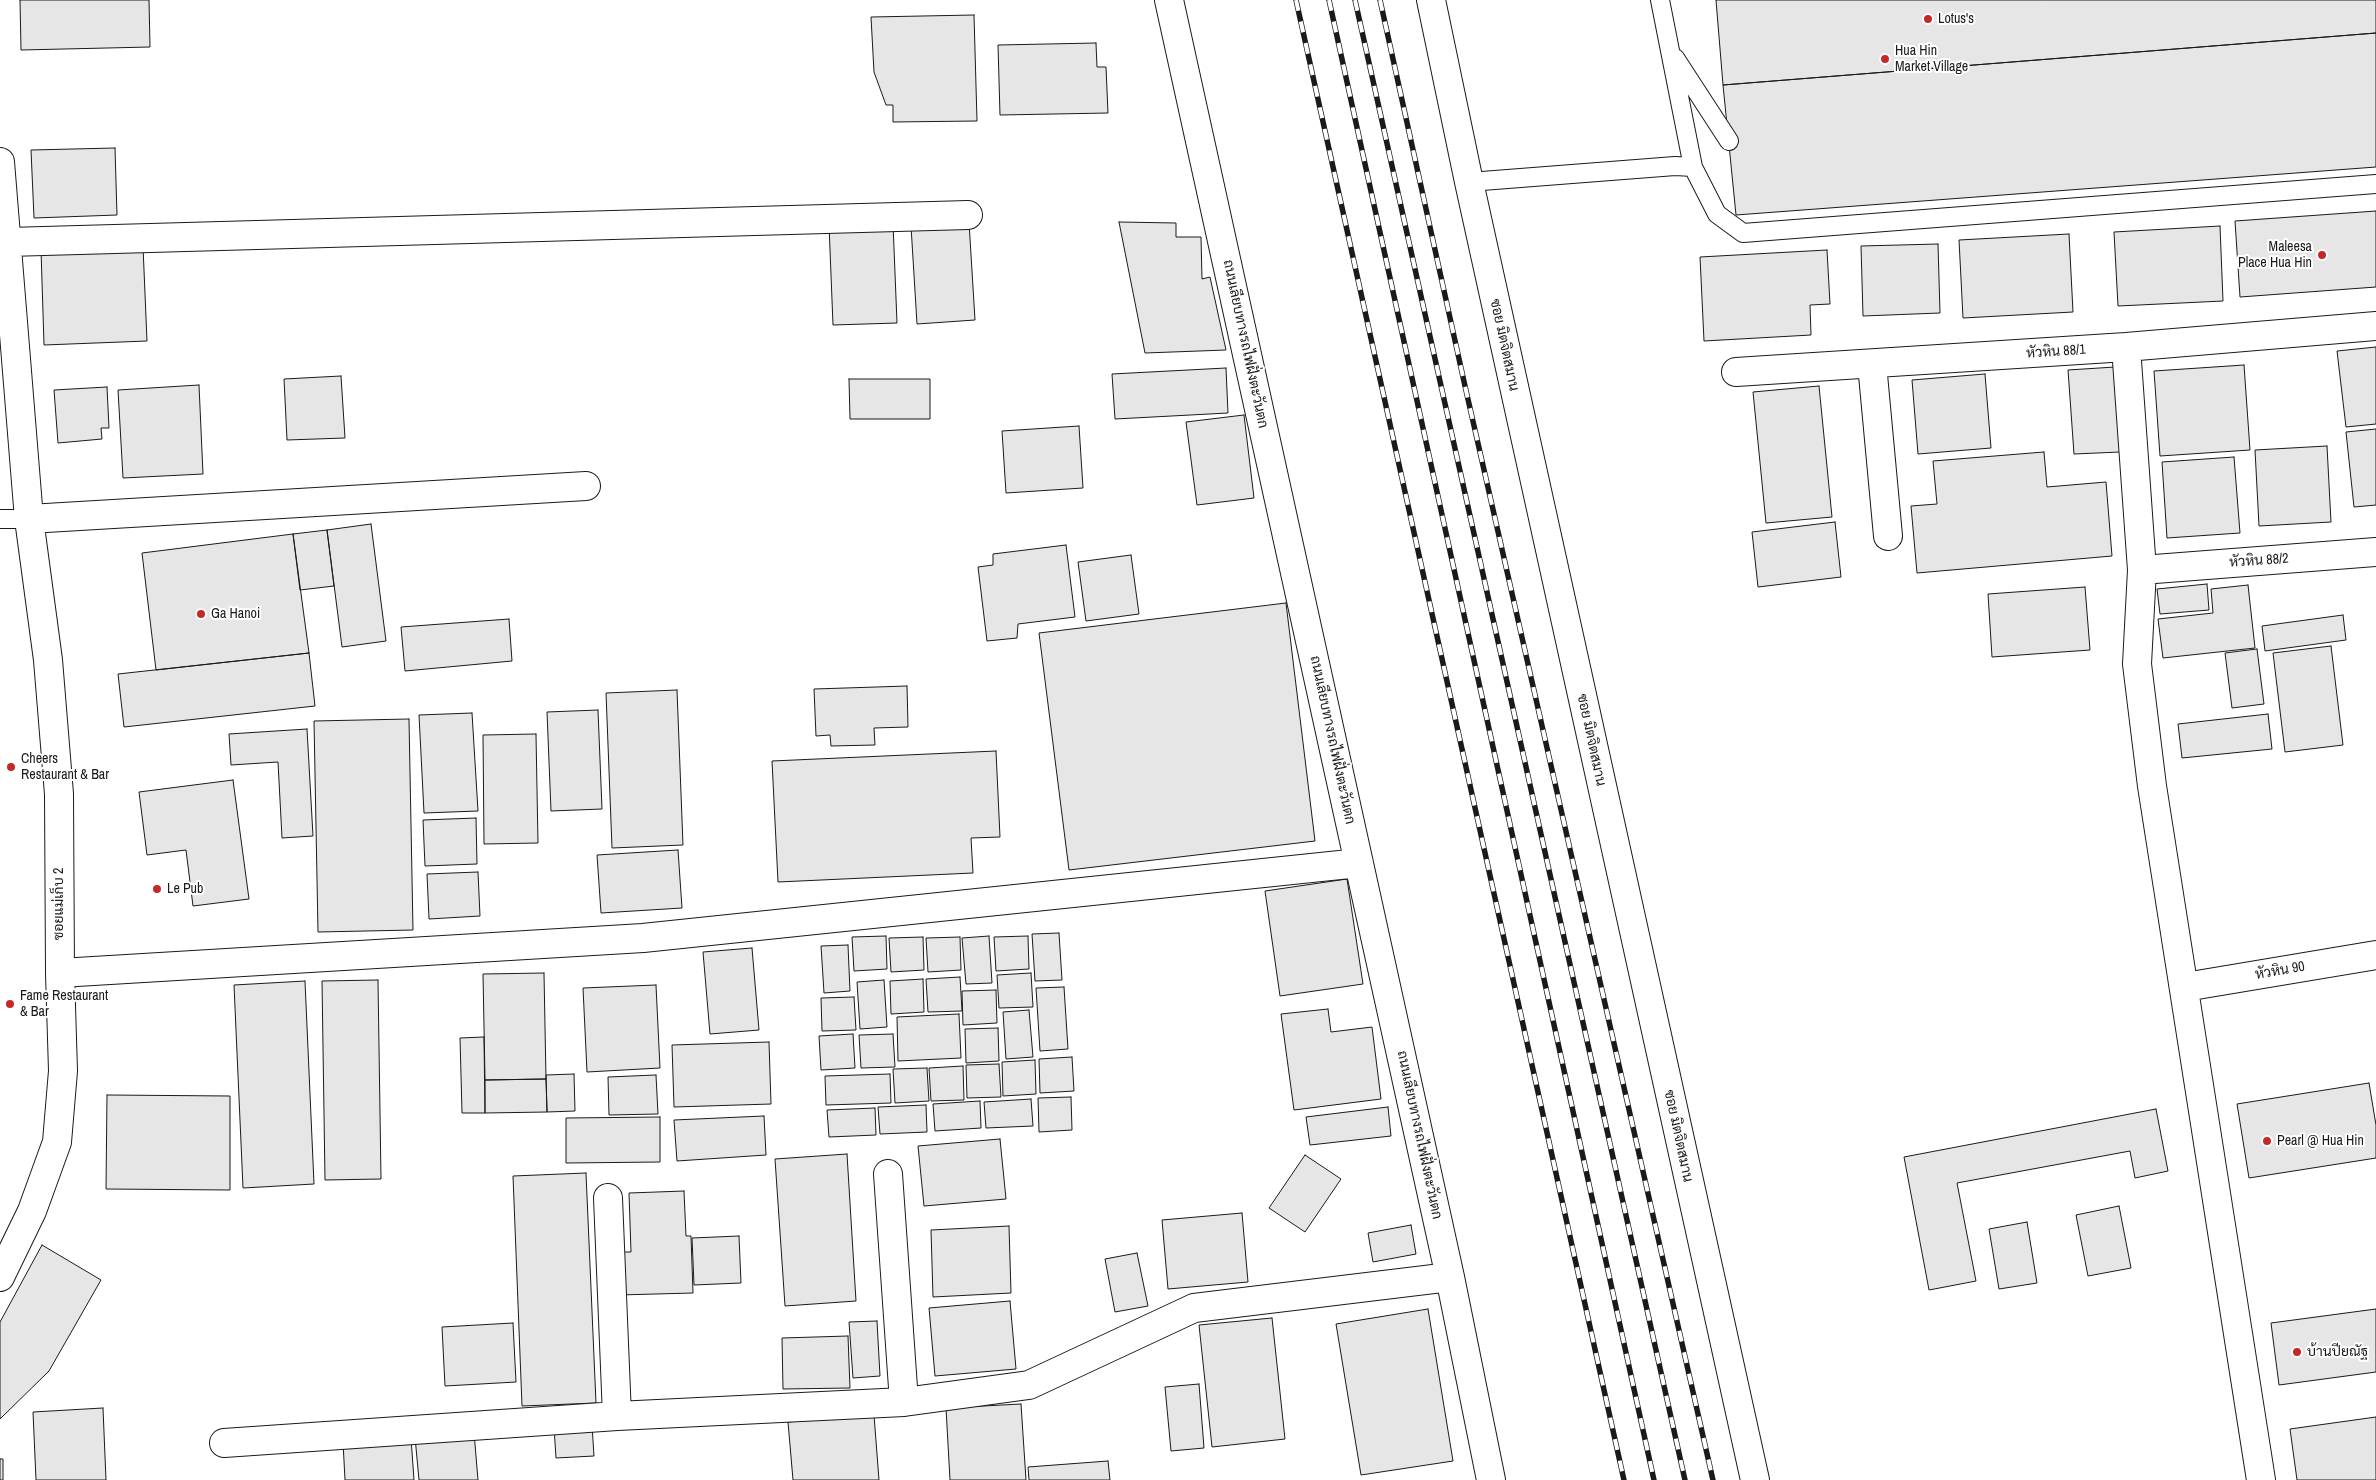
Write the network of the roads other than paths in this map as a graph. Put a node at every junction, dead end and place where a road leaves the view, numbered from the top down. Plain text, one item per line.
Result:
1 (1169, 0) edge
2 (1431, 0) edge
3 (1660, 0) edge
4 (1670, 49) junction
5 (1729, 141) dead end
6 (0, 162) edge
7 (1693, 167) junction
8 (1468, 182) junction
9 (2376, 184) edge
10 (968, 214) dead end
11 (8, 242) junction
12 (2376, 326) edge
13 (2126, 347) junction
14 (1872, 364) junction
15 (1736, 372) dead end
16 (586, 486) dead end
17 (0, 519) edge
18 (29, 519) junction
19 (1888, 536) dead end
20 (2376, 552) edge
21 (2142, 570) junction
22 (1359, 863) junction
23 (2376, 955) edge
24 (60, 973) junction
25 (2185, 987) junction
26 (888, 1174) dead end
27 (608, 1198) dead end
28 (0, 1277) edge
29 (1450, 1277) junction
30 (904, 1402) junction
31 (617, 1416) junction
32 (224, 1443) dead end
33 (1486, 1480) edge
34 (1755, 1480) edge
35 (2261, 1480) edge

1 - 22 street, ถนนเลียบทางรถไฟฝั่งตะวันตก
2 - 8 street, ซอย มิตจิตสมาน
3 - 4 lane
4 - 5 lane
4 - 7 lane
6 - 11 street, ซอยแม่เก็บ 2
7 - 8 lane
7 - 9 lane
8 - 34 street, ซอย มิตจิตสมาน
10 - 11 street
11 - 18 street, ซอยแม่เก็บ 2
12 - 13 street, หัวหิน 88/1
13 - 14 street, หัวหิน 88/1
13 - 21 street
14 - 15 street, หัวหิน 88/1
14 - 19 street
16 - 18 street
17 - 18 lane
18 - 24 street, ซอยแม่เก็บ 2
20 - 21 street, หัวหิน 88/2
21 - 25 street
22 - 24 street
22 - 29 street, ถนนเลียบทางรถไฟฝั่งตะวันตก
23 - 25 street, หัวหิน 90
24 - 28 street, ซอยแม่เก็บ 2
25 - 35 street
26 - 30 street
27 - 31 street
29 - 30 street
29 - 33 street, ถนนเลียบทางรถไฟฝั่งตะวันตก
30 - 31 street
31 - 32 street

